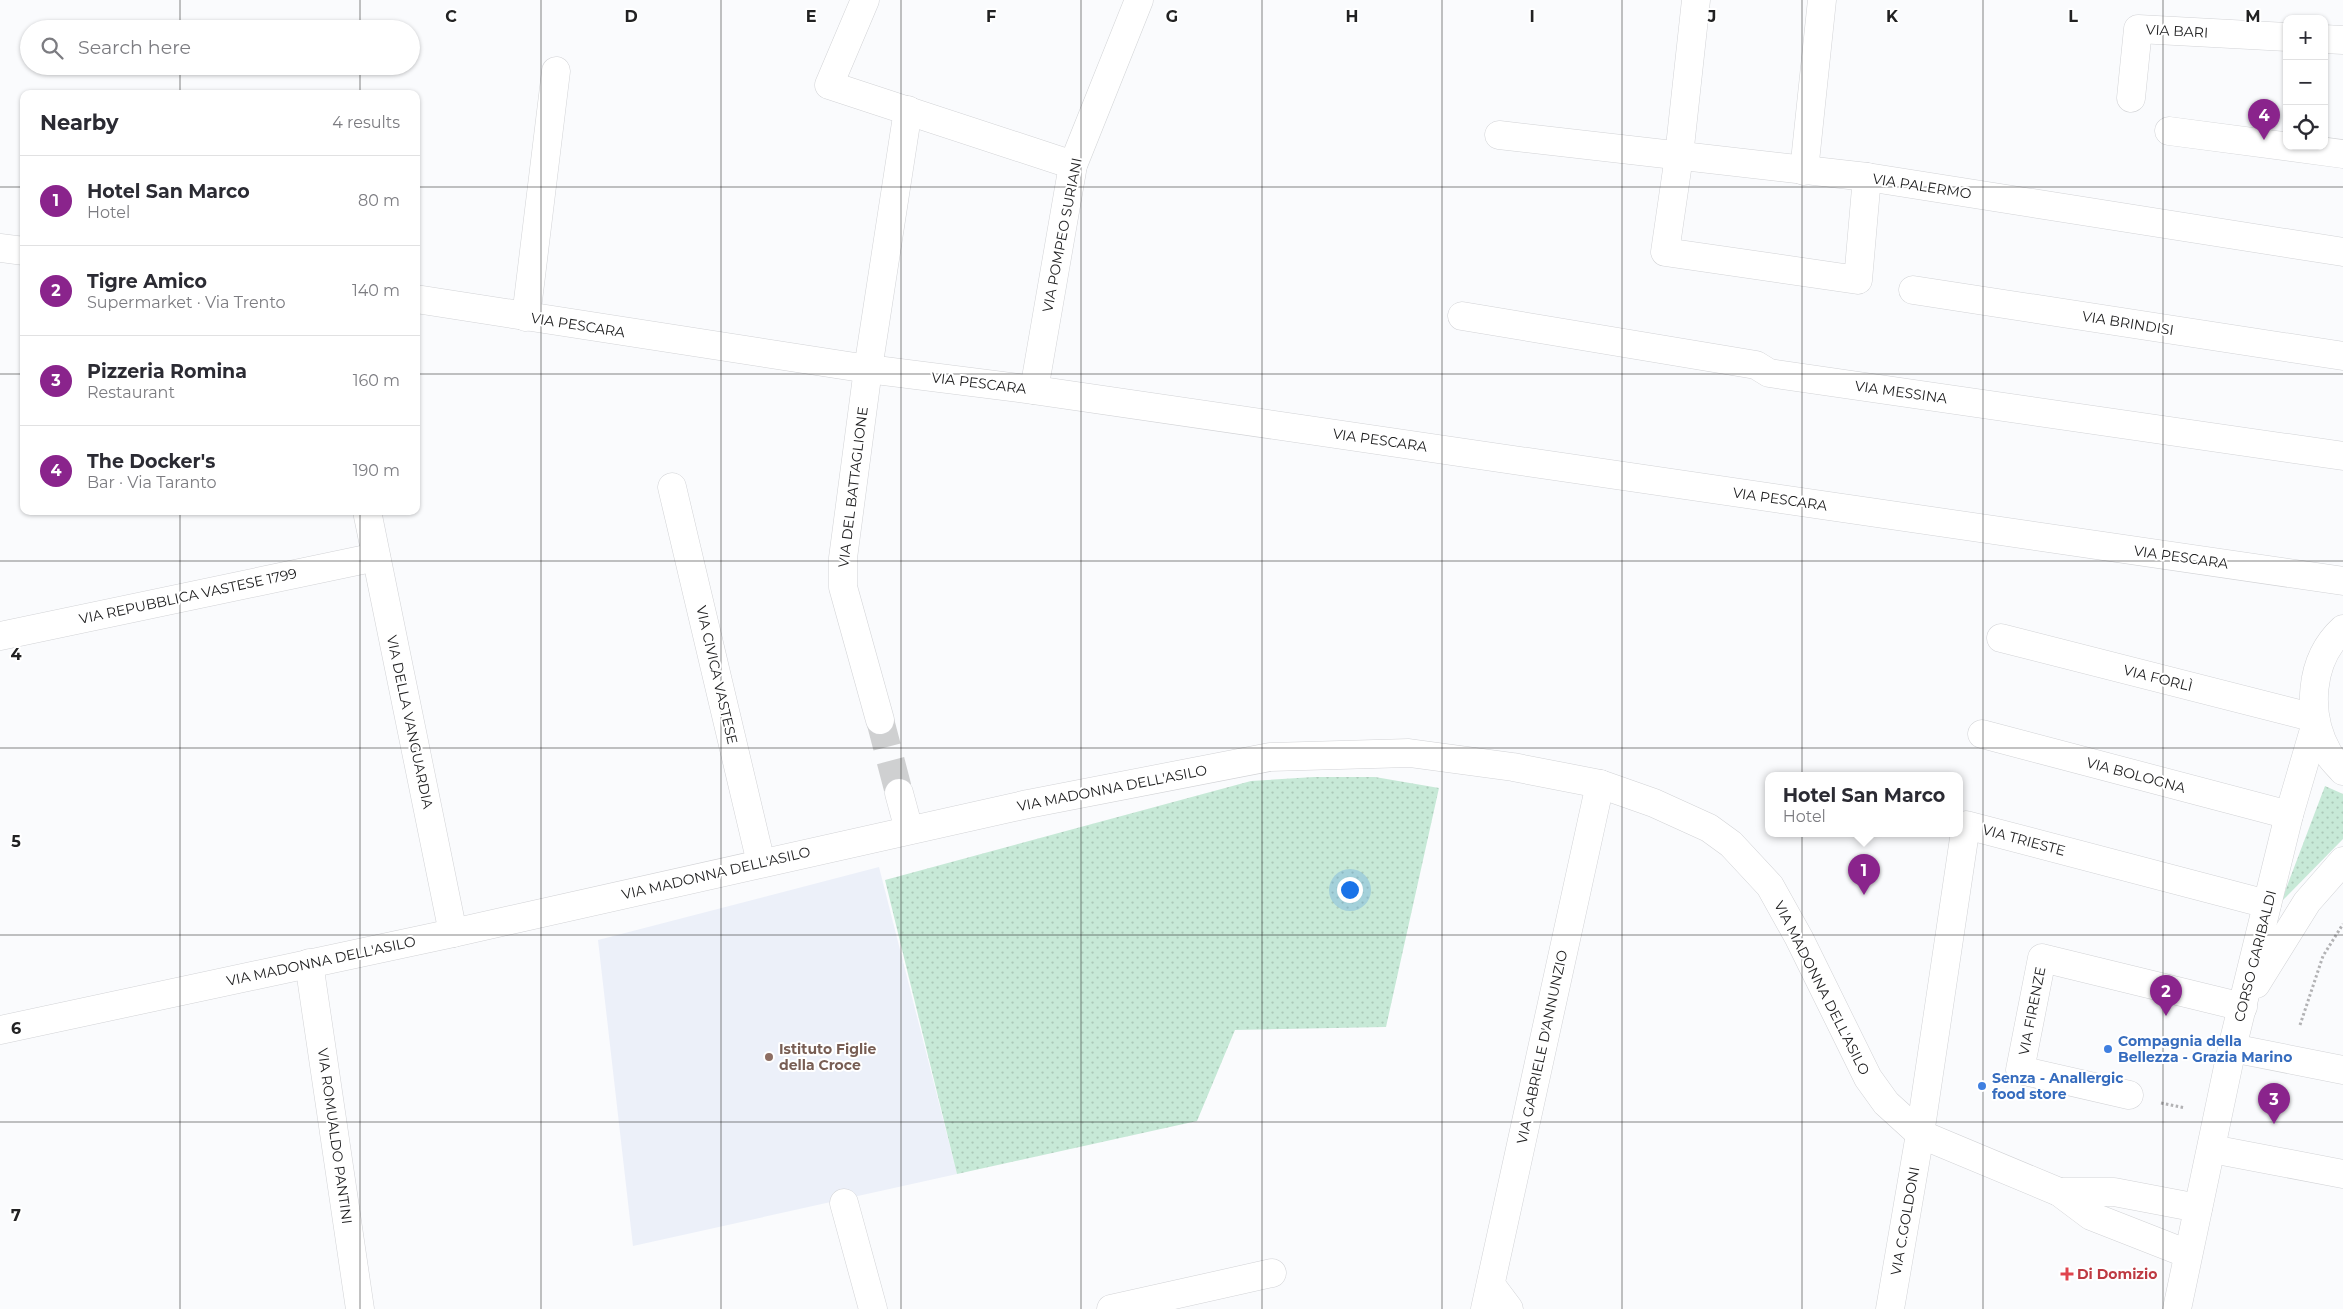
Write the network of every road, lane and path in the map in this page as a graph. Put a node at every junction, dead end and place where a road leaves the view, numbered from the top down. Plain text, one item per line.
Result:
1 (865, 0) edge
2 (1139, 0) edge
3 (1696, 0) edge
4 (1822, 0) edge
5 (2283, 37) edge
6 (2328, 39) edge
7 (2343, 40) edge
8 (556, 71) dead end
9 (2131, 98) dead end
10 (908, 110) junction
11 (2169, 131) dead end
12 (1498, 135) dead end
13 (2343, 154) edge
14 (1679, 156) junction
15 (1073, 165) junction
16 (1804, 171) junction
17 (1867, 177) junction
18 (0, 248) edge
19 (20, 250) edge
20 (2343, 252) edge
21 (1913, 290) dead end
22 (420, 300) edge
23 (1462, 316) dead end
24 (526, 317) junction
25 (2343, 356) edge
26 (868, 369) junction
27 (1034, 390) junction
28 (2343, 456) edge
29 (672, 487) dead end
30 (368, 515) edge
31 (376, 557) junction
32 (2343, 581) edge
33 (2341, 625) edge
34 (0, 636) edge
35 (2001, 638) dead end
36 (880, 720) tunnel mouth
37 (2316, 720) junction
38 (1982, 734) dead end
39 (2343, 771) edge
40 (1600, 784) junction
41 (899, 793) tunnel mouth
42 (2289, 815) junction
43 (909, 830) junction
44 (2343, 861) edge
45 (761, 863) junction
46 (2268, 904) junction
47 (2343, 924) edge
48 (453, 933) junction
49 (309, 964) junction
50 (2243, 1007) junction
51 (0, 1030) edge
52 (2232, 1048) junction
53 (2290, 1059) junction
54 (2343, 1070) edge
55 (2129, 1095) joint
56 (2219, 1116) junction
57 (1920, 1134) junction
58 (2212, 1149) junction
59 (2343, 1174) edge
60 (2059, 1192) junction
61 (844, 1203) dead end
62 (2198, 1208) junction
63 (2188, 1254) junction
64 (1272, 1273) dead end
65 (1488, 1297) edge
66 (360, 1309) edge
67 (873, 1309) edge
68 (1112, 1309) edge
69 (1510, 1309) edge
70 (1890, 1309) edge
71 (2177, 1309) edge

1 - 10 street
2 - 15 street, VIA POMPEO SURIANI
3 - 14 street
4 - 16 street
5 - 9 street, VIA BARI
6 - 7 street
8 - 24 street
10 - 15 street
10 - 26 street, VIA DEL BATTAGLIONE
11 - 13 street
12 - 14 street, VIA PALERMO
14 - 16 street, VIA PALERMO
14 - 17 street
15 - 27 street, VIA POMPEO SURIANI
16 - 17 street, VIA PALERMO
17 - 20 street, VIA PALERMO
18 - 19 street
21 - 25 street, VIA BRINDISI
22 - 24 street, VIA PESCARA
23 - 28 street, VIA MESSINA
24 - 26 street, VIA PESCARA
26 - 27 street, VIA PESCARA
26 - 36 street, VIA DEL BATTAGLIONE
27 - 32 street, VIA PESCARA
29 - 45 street, VIA CIVICA VASTESE
30 - 31 street, VIA DELLA VANGUARDIA
31 - 34 street, VIA REPUBBLICA VASTESE 1799
31 - 48 street, VIA DELLA VANGUARDIA
33 - 37 street
35 - 37 street, VIA FORLÌ
37 - 39 street
37 - 42 street, CORSO GARIBALDI
38 - 42 street, VIA BOLOGNA
40 - 43 street, VIA MADONNA DELL'ASILO
40 - 57 street, VIA MADONNA DELL'ASILO
40 - 65 street, VIA GABRIELE D'ANNUNZIO
41 - 43 street
42 - 46 street, CORSO GARIBALDI
43 - 45 street, VIA MADONNA DELL'ASILO
44 - 50 street
45 - 48 street, VIA MADONNA DELL'ASILO
46 - 50 street, CORSO GARIBALDI
46 - 57 street, VIA TRIESTE
47 - 53 path
48 - 49 street, VIA MADONNA DELL'ASILO
49 - 51 street, VIA MADONNA DELL'ASILO
49 - 66 street, VIA ROMUALDO PANTINI
50 - 52 street, CORSO GARIBALDI
50 - 55 street, VIA FIRENZE
52 - 53 street
52 - 56 street, CORSO GARIBALDI
53 - 54 street
55 - 56 path
56 - 58 street, CORSO GARIBALDI
57 - 60 street, VIA MADONNA DELL'ASILO
57 - 70 street, VIA C.GOLDONI
58 - 59 street
58 - 62 street, CORSO GARIBALDI
60 - 62 street, VIA MADONNA DELL'ASILO
60 - 63 street, VIA MADONNA DELL'ASILO
61 - 67 street
62 - 63 street, CORSO GARIBALDI
63 - 71 street, CORSO GARIBALDI
64 - 68 street
65 - 69 street

